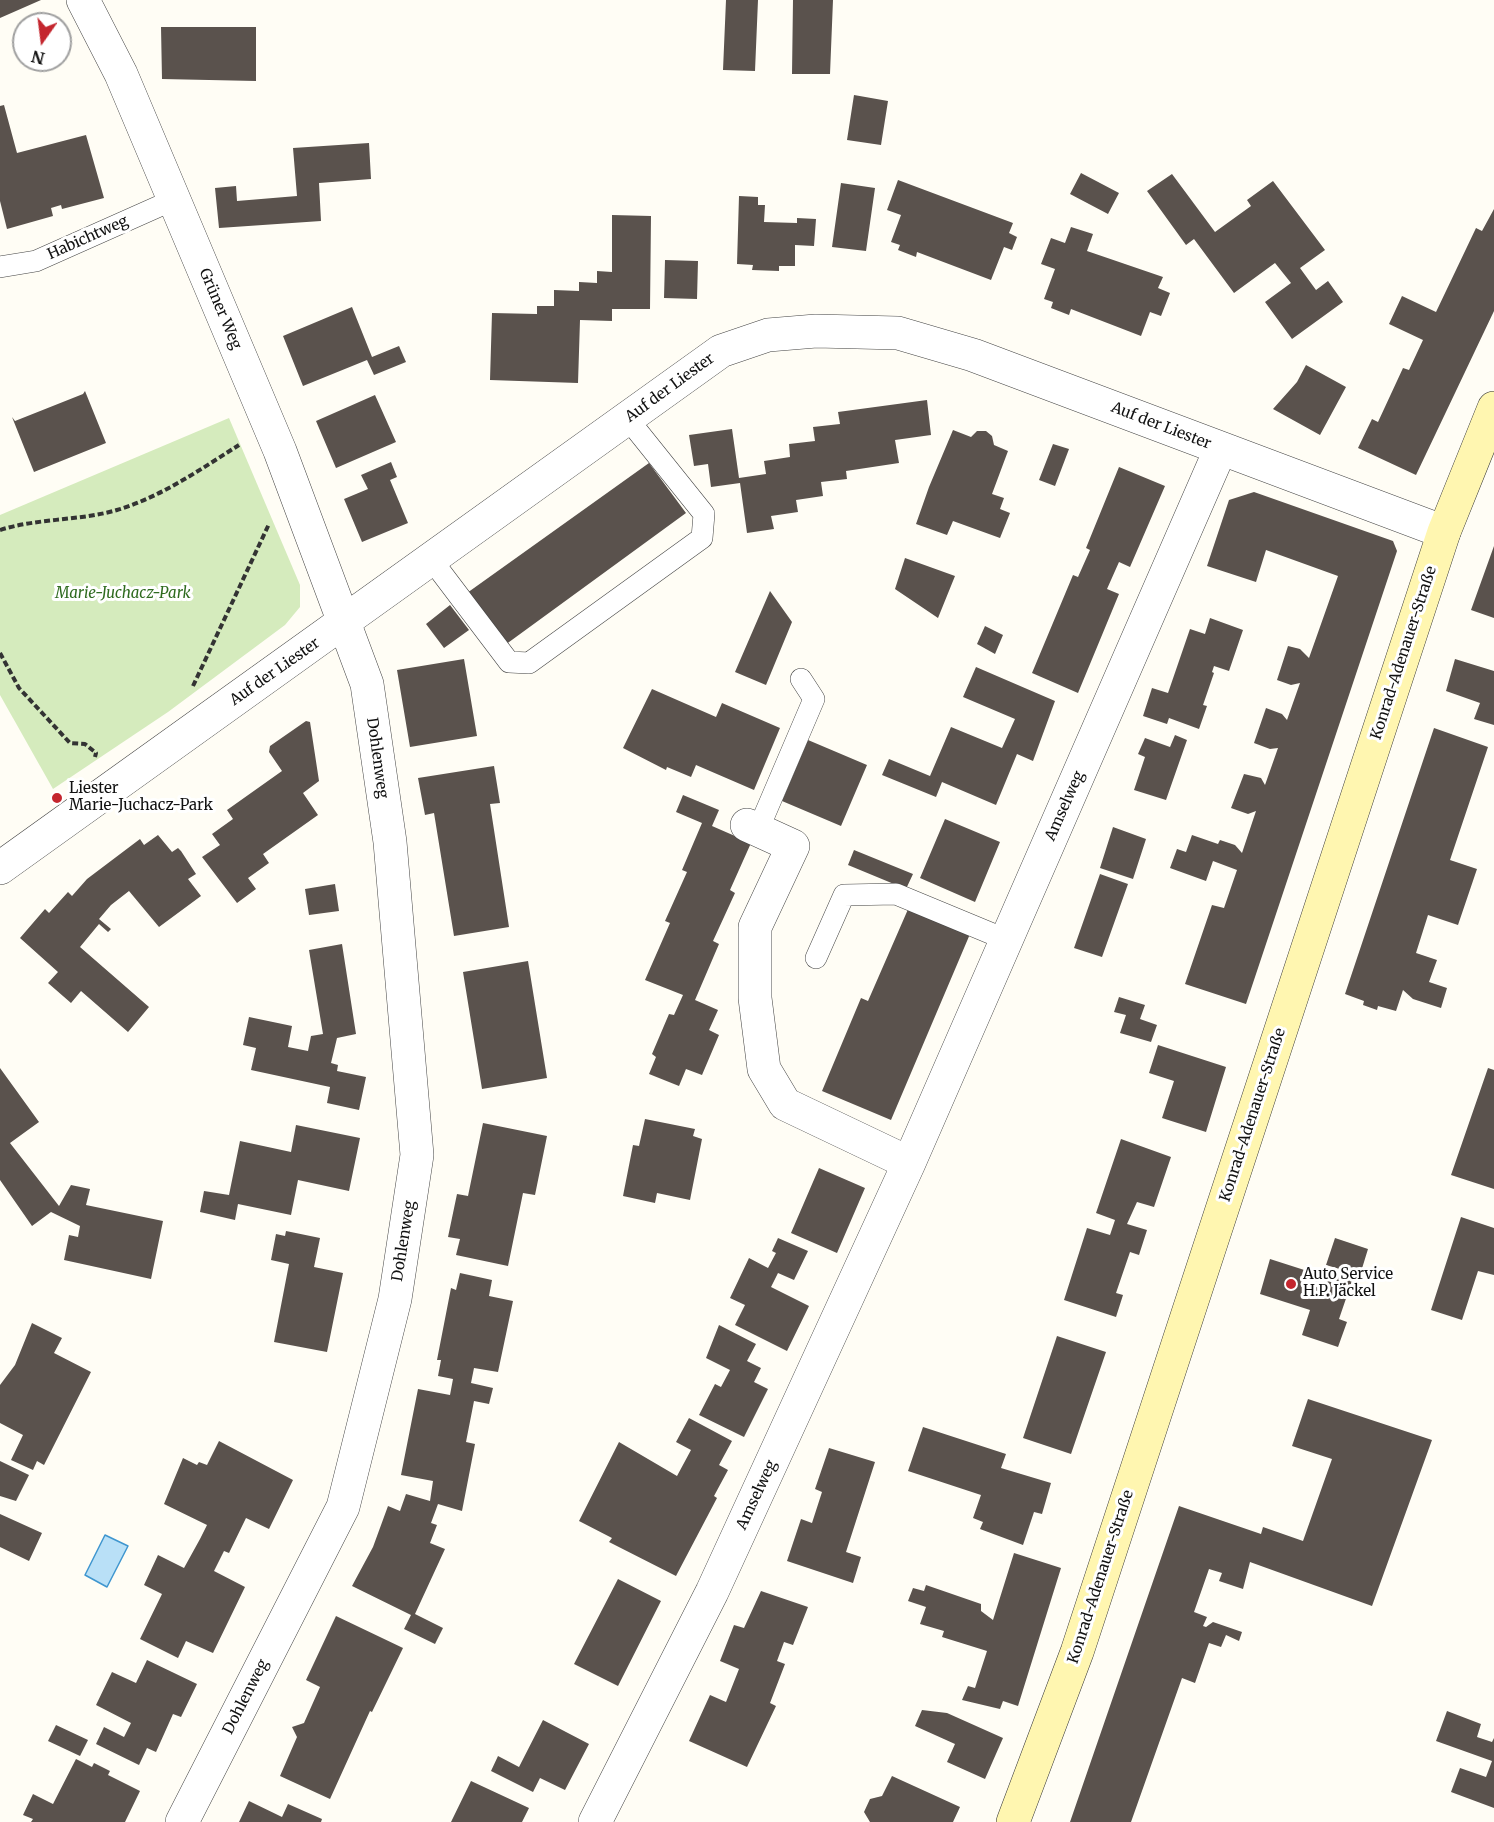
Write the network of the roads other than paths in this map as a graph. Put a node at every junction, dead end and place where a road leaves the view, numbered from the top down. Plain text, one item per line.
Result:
1 (83, 0) edge
2 (173, 200) junction
3 (0, 267) edge
4 (1494, 408) edge
5 (627, 418) junction
6 (1221, 448) junction
7 (1444, 532) junction
8 (431, 559) junction
9 (343, 623) junction
10 (801, 679) dead end
11 (753, 827) joint
12 (0, 868) edge
13 (1007, 940) junction
14 (816, 958) dead end
15 (909, 1163) junction
16 (182, 1822) edge
17 (595, 1822) edge
18 (1013, 1822) edge

1 - 2 street, Grüner Weg
2 - 3 lane, Habichtweg
2 - 9 street, Grüner Weg
4 - 7 street, Konrad-Adenauer-Straße
5 - 6 street, Auf der Liester
5 - 8 street, Auf der Liester
5 - 8 lane
6 - 7 street, Auf der Liester
6 - 13 street, Amselweg
7 - 18 street, Konrad-Adenauer-Straße
8 - 9 street, Auf der Liester
9 - 12 street, Auf der Liester
9 - 16 street, Dohlenweg
10 - 11 lane
11 - 15 street
13 - 14 lane
13 - 15 street, Amselweg
15 - 17 street, Amselweg

